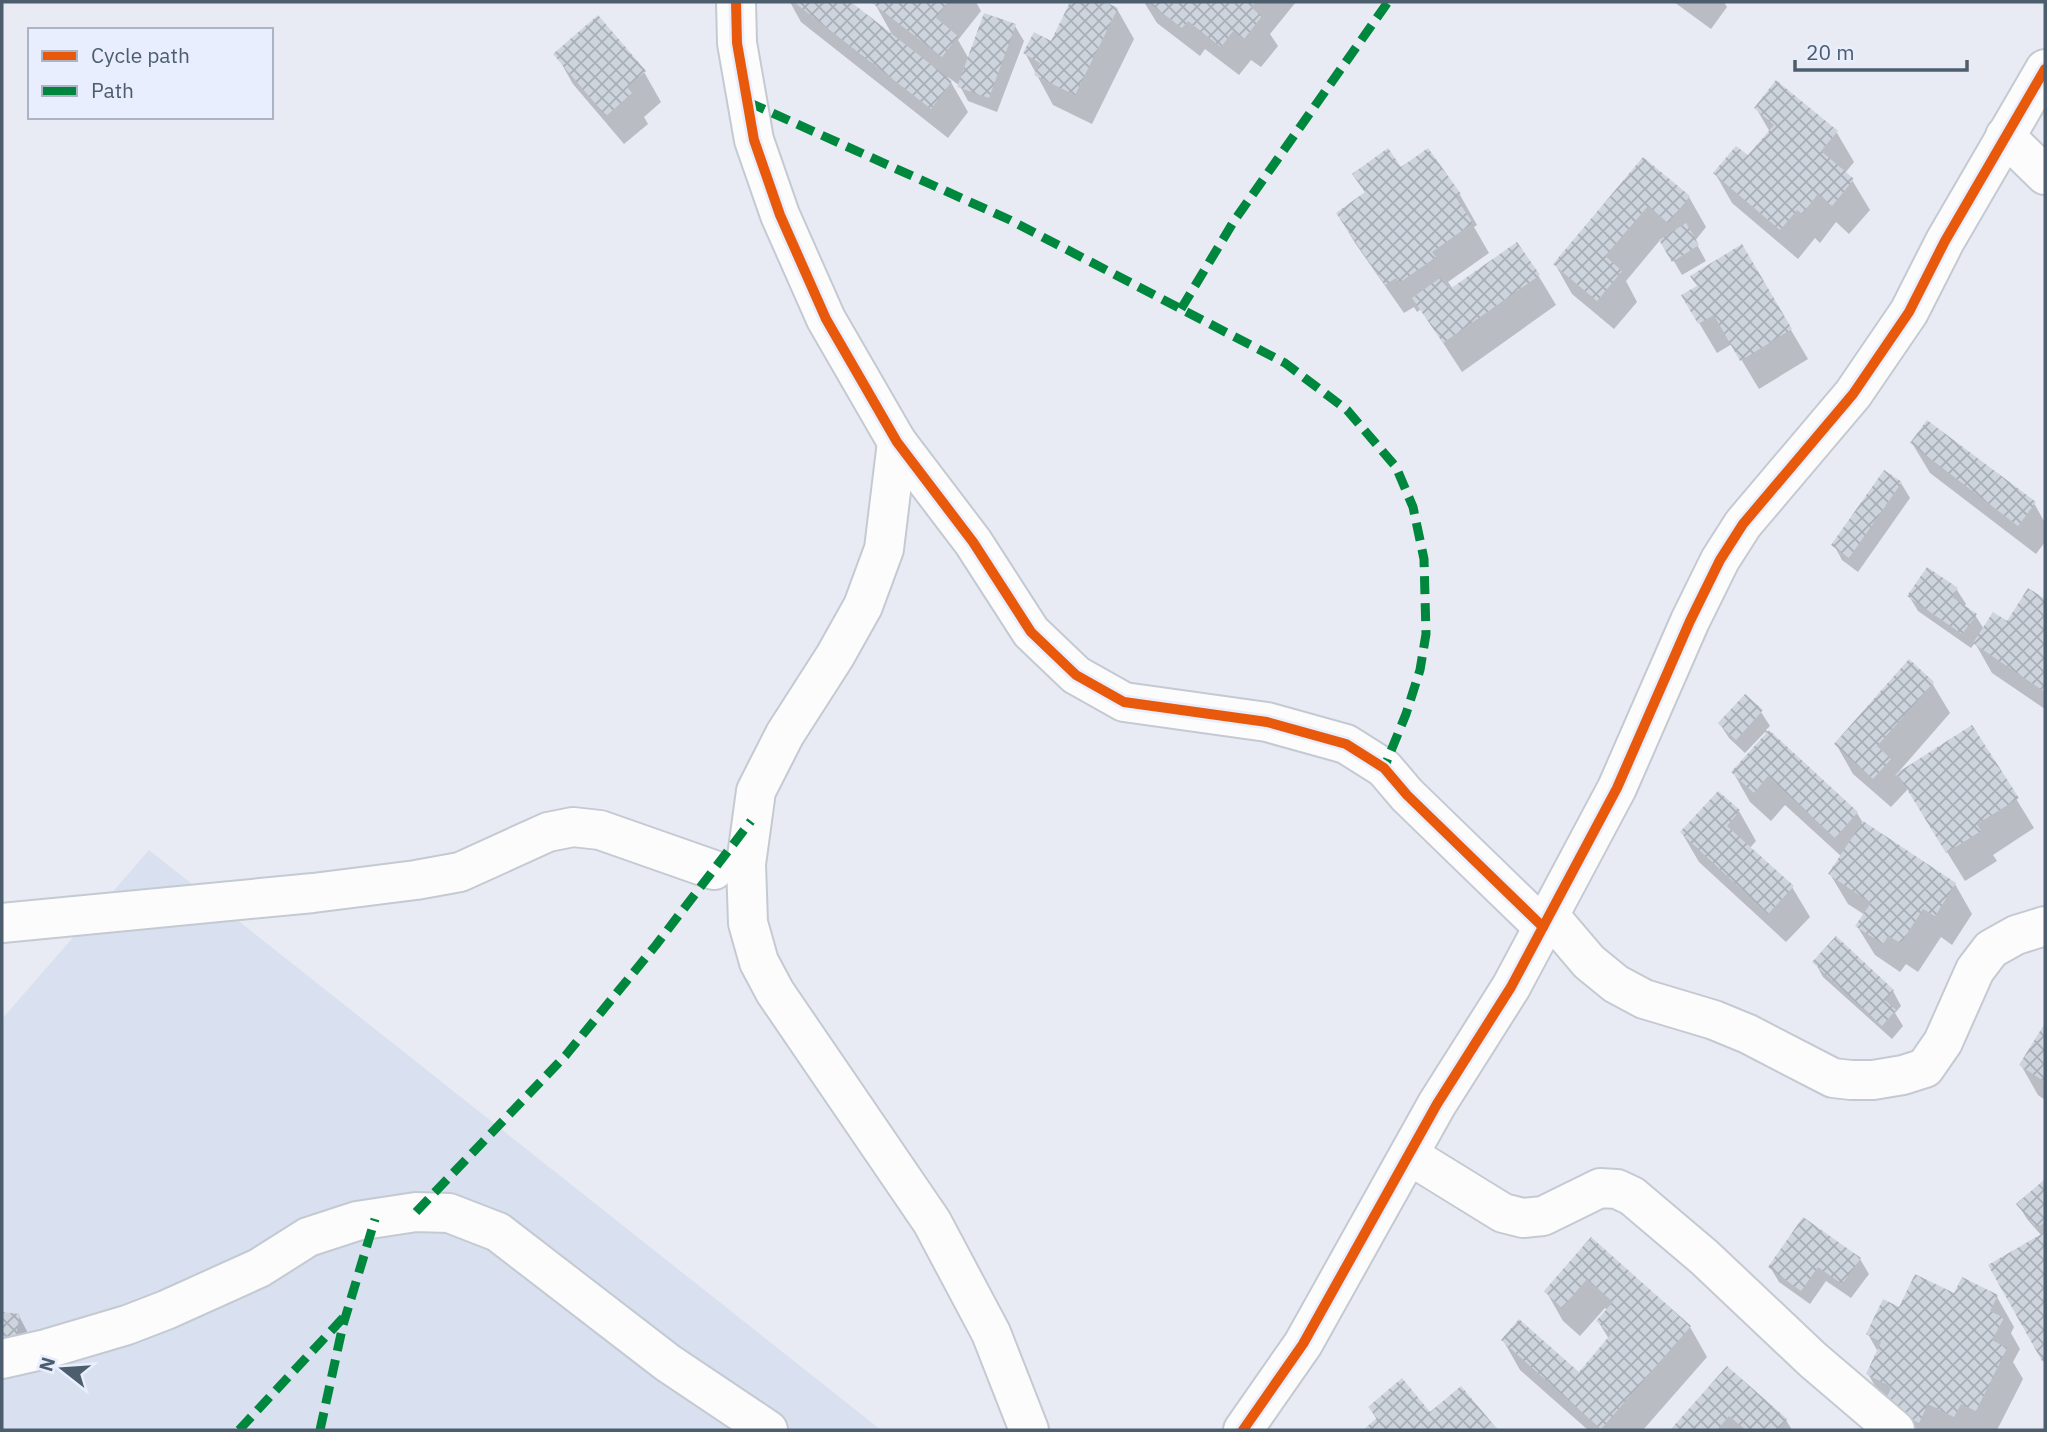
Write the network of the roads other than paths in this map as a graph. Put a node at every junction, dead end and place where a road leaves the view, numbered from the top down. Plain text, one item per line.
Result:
1 (736, 2) edge
2 (2045, 69) edge
3 (2005, 136) junction
4 (2045, 175) edge
5 (897, 442) junction
6 (714, 870) dead end
7 (1546, 921) junction
8 (2, 923) edge
9 (2045, 926) edge
10 (1409, 1155) junction
11 (2, 1359) edge
12 (768, 1430) edge
13 (1030, 1430) edge
14 (1243, 1430) edge
15 (1895, 1430) edge

1 - 5 street
2 - 3 street
3 - 4 street
3 - 7 street
5 - 7 street
5 - 13 street
6 - 8 street
7 - 9 street
7 - 10 street
10 - 14 street
10 - 15 street
11 - 12 street

